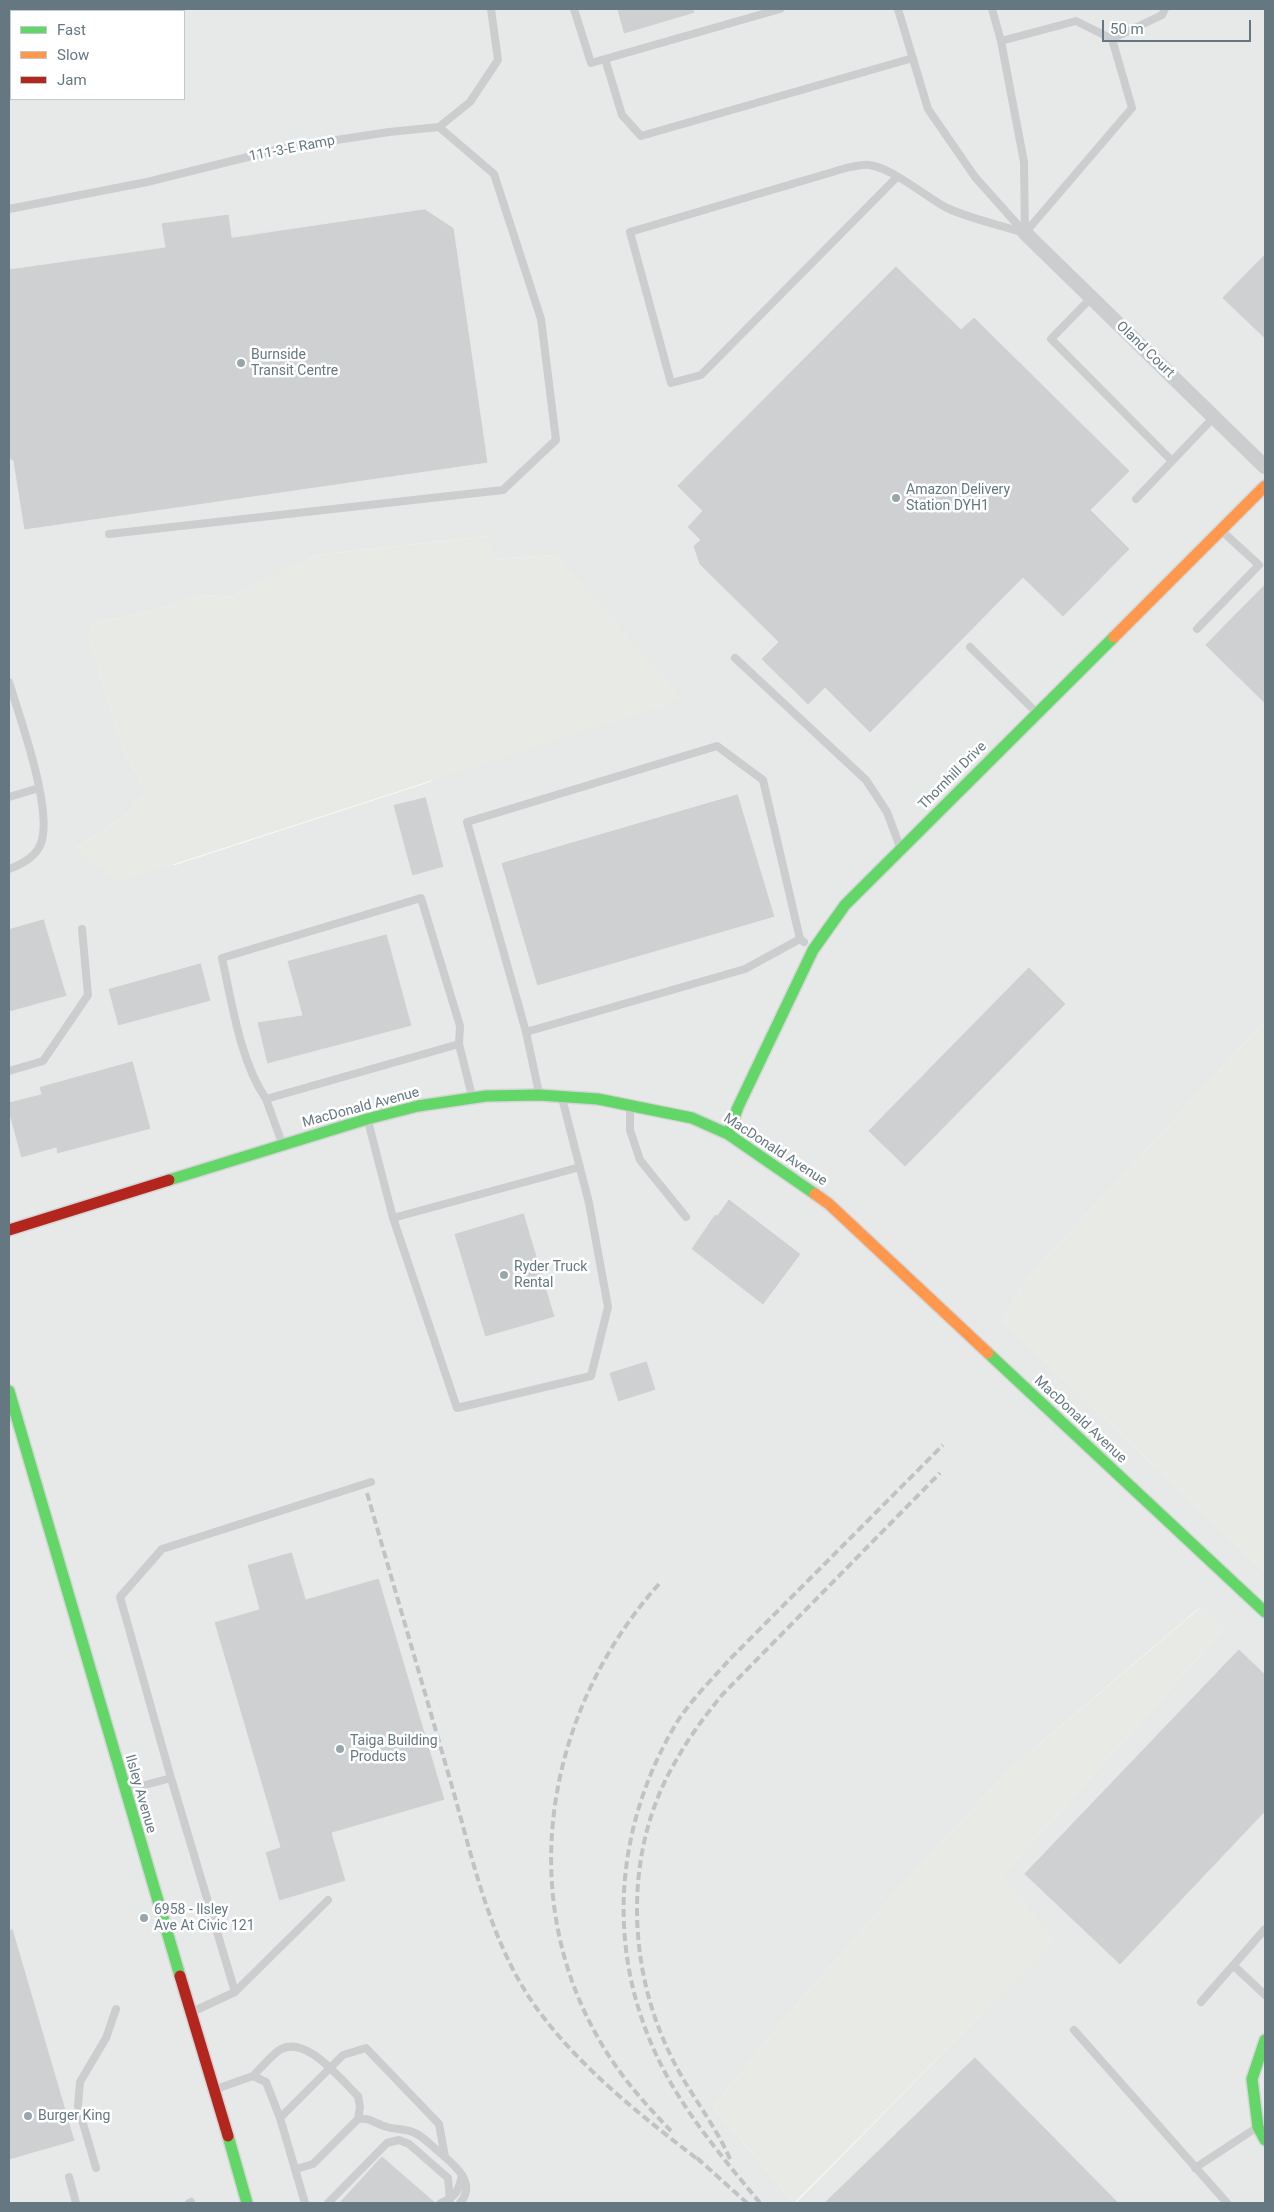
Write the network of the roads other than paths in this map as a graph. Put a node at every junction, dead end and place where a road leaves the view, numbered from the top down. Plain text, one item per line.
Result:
1 (490, 9) edge
2 (574, 9) edge
3 (780, 9) edge
4 (898, 9) edge
5 (992, 9) edge
6 (1165, 9) edge
7 (1112, 39) junction
8 (1001, 41) junction
9 (913, 58) junction
10 (605, 59) junction
11 (439, 127) junction
12 (897, 177) junction
13 (9, 210) edge
14 (1025, 233) junction
15 (1091, 298) junction
16 (1214, 417) junction
17 (1172, 461) junction
18 (1265, 467) edge
19 (1265, 486) edge
20 (1136, 499) dead end
21 (1221, 531) junction
22 (109, 534) dead end
23 (1198, 629) dead end
24 (970, 647) dead end
25 (735, 658) dead end
26 (9, 682) edge
27 (1037, 714) junction
28 (38, 788) junction
29 (9, 797) edge
30 (901, 849) junction
31 (9, 869) edge
32 (82, 929) dead end
33 (800, 939) junction
34 (813, 950) junction
35 (526, 1032) junction
36 (459, 1044) junction
37 (9, 1071) edge
38 (539, 1095) junction
39 (562, 1096) junction
40 (472, 1098) junction
41 (266, 1099) junction
42 (630, 1104) junction
43 (367, 1119) junction
44 (728, 1134) junction
45 (282, 1145) junction
46 (580, 1167) junction
47 (686, 1217) dead end
48 (393, 1218) junction
49 (9, 1230) edge
50 (9, 1391) edge
51 (370, 1482) dead end
52 (1265, 1612) edge
53 (171, 1778) junction
54 (124, 1791) junction
55 (328, 1900) dead end
56 (1265, 1929) edge
57 (1233, 1966) junction
58 (234, 1992) junction
59 (1265, 1995) edge
60 (1201, 2002) dead end
61 (116, 2009) dead end
62 (190, 2013) junction
63 (1074, 2030) dead end
64 (1265, 2040) edge
65 (330, 2069) junction
66 (253, 2076) junction
67 (214, 2089) junction
68 (280, 2118) junction
69 (358, 2119) junction
70 (1258, 2127) junction
71 (1265, 2140) edge
72 (445, 2157) junction
73 (96, 2168) dead end
74 (1195, 2168) junction
75 (296, 2169) junction
76 (462, 2174) junction
77 (69, 2177) dead end
78 (245, 2201) edge
79 (448, 2202) edge
80 (76, 2203) edge
81 (305, 2203) edge
82 (328, 2203) edge
83 (441, 2203) edge
84 (460, 2203) edge
85 (1227, 2203) edge

1 - 11 lane
2 - 10 lane
3 - 10 lane
4 - 9 lane
5 - 8 lane
6 - 7 lane
7 - 8 lane
7 - 14 lane
8 - 14 lane
9 - 10 lane
9 - 14 lane
11 - 13 lane, 111-3-E Ramp
11 - 22 lane
12 - 12 lane
12 - 14 lane
14 - 15 street, Oland Court
15 - 16 street, Oland Court
15 - 17 lane
16 - 17 lane
16 - 18 street, Oland Court
17 - 20 lane
19 - 21 main road, Thornhill Drive
21 - 23 lane
21 - 27 main road, Thornhill Drive
24 - 27 lane
25 - 30 lane
26 - 28 lane
27 - 30 main road, Thornhill Drive
28 - 29 lane
28 - 31 lane
30 - 34 main road, Thornhill Drive
32 - 37 lane
33 - 34 lane
33 - 35 lane
33 - 35 lane
34 - 44 main road, Thornhill Drive
35 - 38 lane
36 - 40 lane
36 - 41 lane
36 - 41 lane
38 - 39 main road, MacDonald Avenue
38 - 40 main road, MacDonald Avenue
39 - 42 main road, MacDonald Avenue
39 - 46 lane
40 - 43 main road, MacDonald Avenue
41 - 45 lane
42 - 44 main road, MacDonald Avenue
42 - 47 lane
43 - 45 main road, MacDonald Avenue
43 - 48 lane
44 - 52 main road, MacDonald Avenue
45 - 49 main road, MacDonald Avenue
46 - 48 lane
46 - 48 lane
50 - 54 main road, Ilsley Avenue
51 - 53 lane
53 - 54 lane
53 - 58 lane
54 - 62 main road, Ilsley Avenue
55 - 58 lane
56 - 57 lane
57 - 59 lane
57 - 60 lane
58 - 62 lane
61 - 73 lane
62 - 67 main road, Ilsley Avenue
63 - 74 lane
64 - 70 main road
65 - 66 lane
65 - 68 lane
65 - 69 lane
65 - 72 lane
66 - 67 lane
66 - 68 lane
67 - 78 main road, Ilsley Avenue
68 - 75 lane
69 - 72 lane
69 - 75 lane
70 - 71 main road
70 - 74 lane
72 - 76 lane
74 - 85 lane
75 - 81 lane
76 - 79 lane
76 - 84 lane
77 - 80 lane
79 - 82 lane
79 - 83 lane

